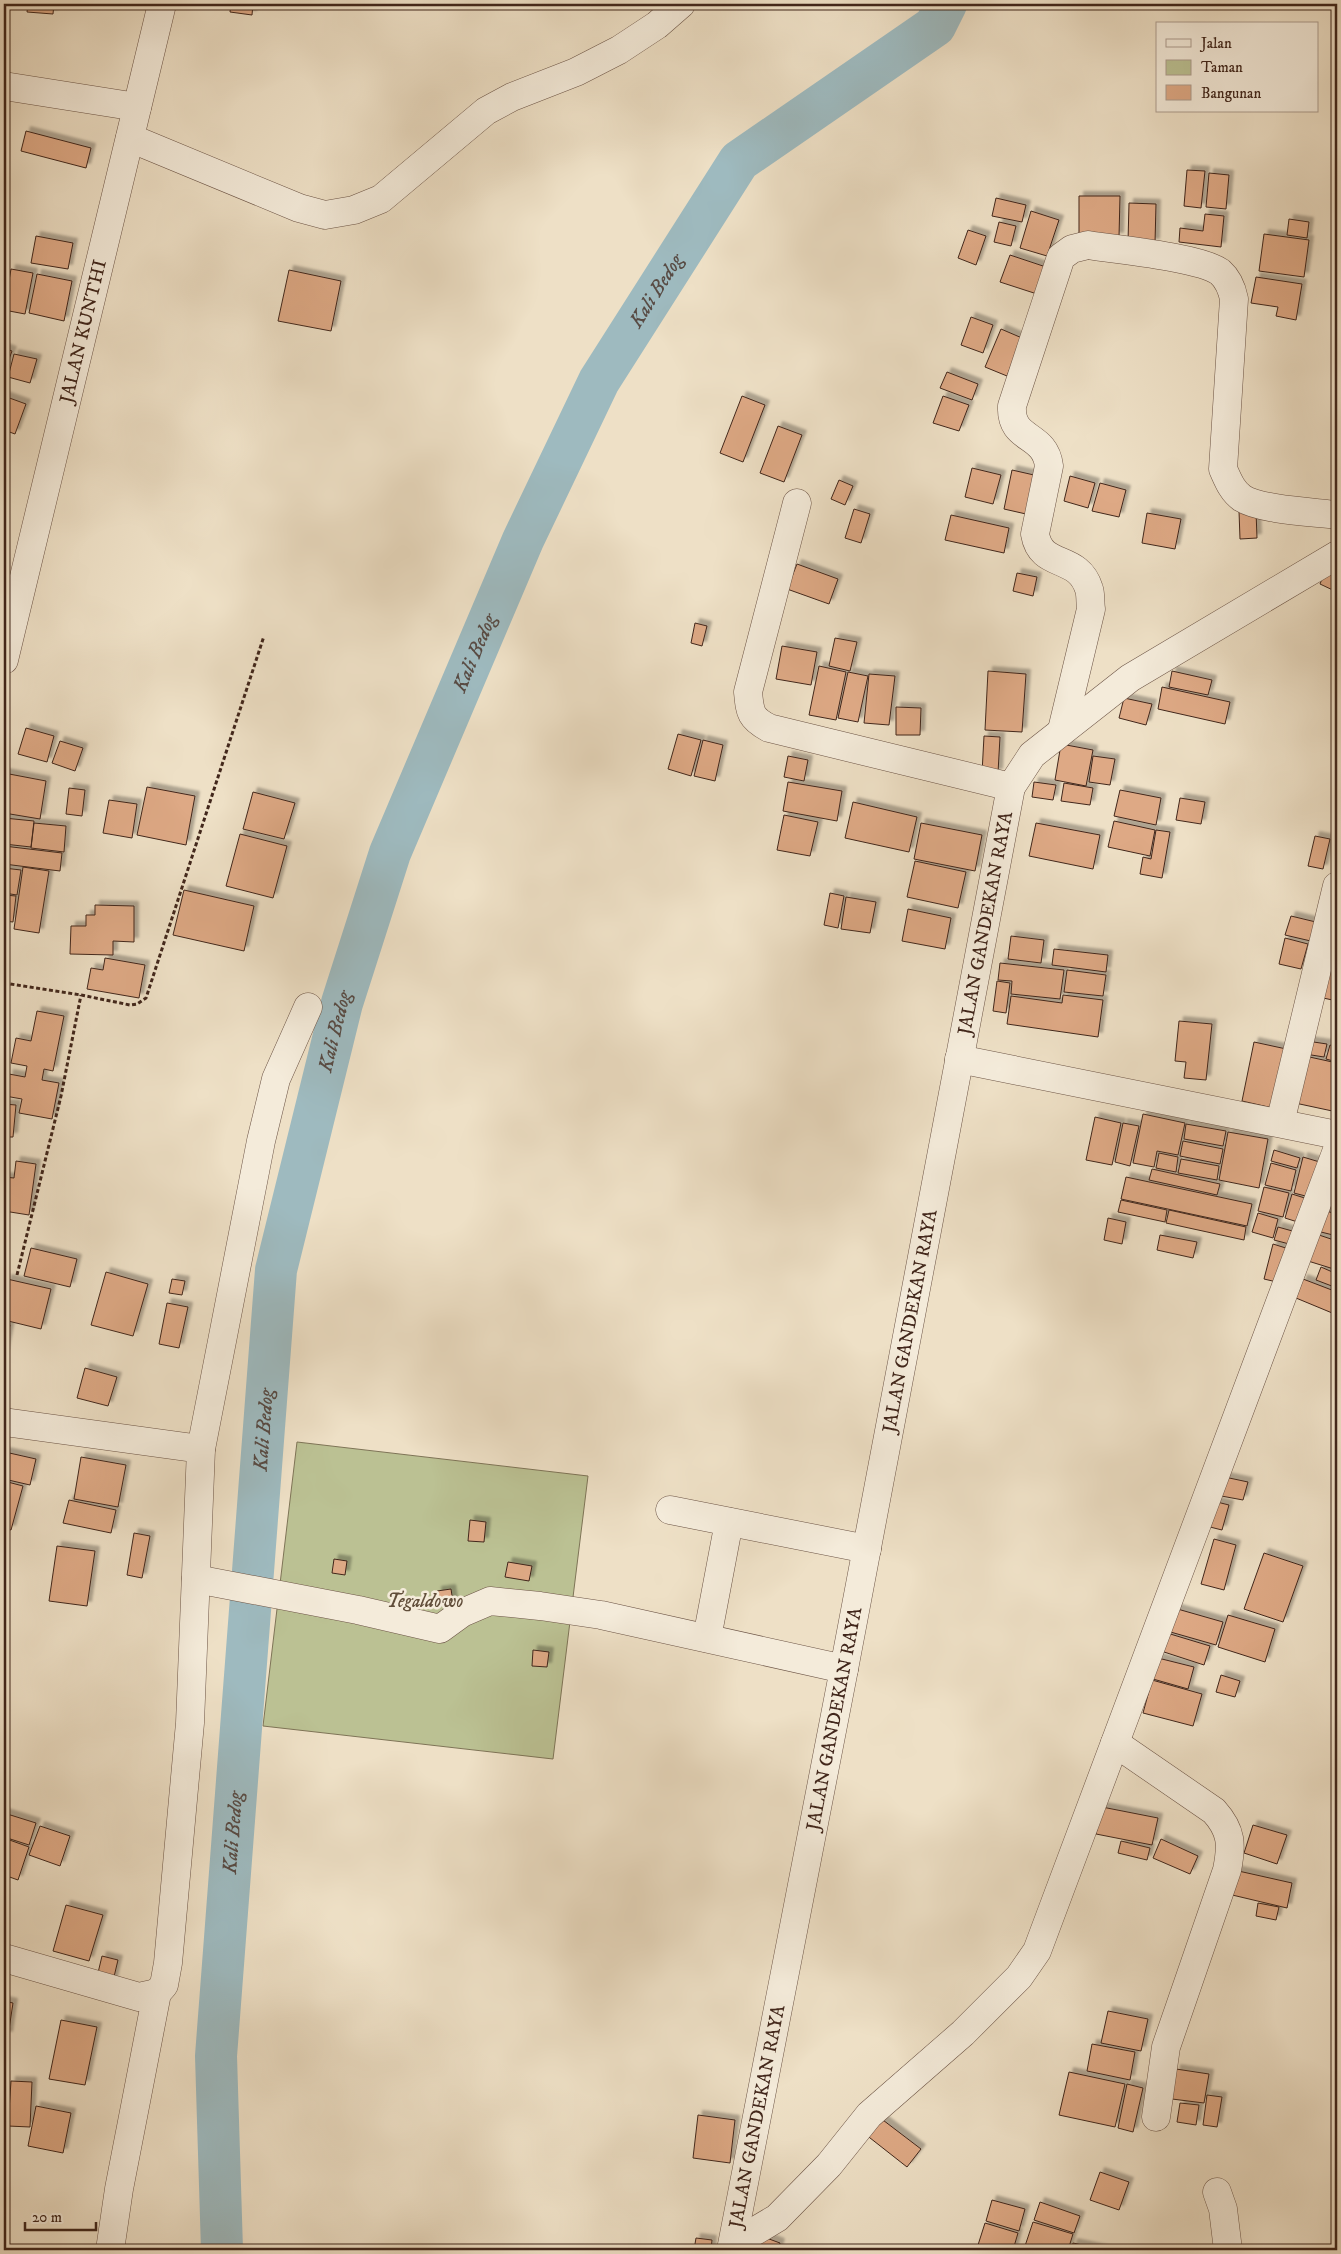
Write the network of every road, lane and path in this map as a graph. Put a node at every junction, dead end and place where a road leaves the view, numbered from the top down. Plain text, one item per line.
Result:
1 (162, 4) edge
2 (681, 4) edge
3 (4, 86) edge
4 (137, 108) junction
5 (130, 138) junction
6 (797, 503) dead end
7 (1337, 515) edge
8 (1337, 554) edge
9 (264, 636) dead end
10 (4, 660) edge
11 (1062, 730) junction
12 (1011, 787) junction
13 (1337, 886) edge
14 (4, 983) edge
15 (81, 994) junction
16 (308, 1007) dead end
17 (959, 1060) junction
18 (1280, 1123) junction
19 (1337, 1135) edge
20 (1337, 1150) edge
21 (18, 1275) dead end
22 (4, 1422) edge
23 (201, 1450) junction
24 (670, 1510) dead end
25 (729, 1522) junction
26 (867, 1549) junction
27 (204, 1579) junction
28 (707, 1638) junction
29 (844, 1669) junction
30 (1115, 1743) junction
31 (4, 1958) edge
32 (157, 1993) junction
33 (1156, 2117) dead end
34 (1217, 2192) dead end
35 (732, 2247) edge
36 (110, 2250) edge
37 (1228, 2250) edge

1 - 4 street, JALAN KUNTHI
2 - 5 street
3 - 4 street
4 - 5 street, JALAN KUNTHI
5 - 10 street, JALAN KUNTHI
6 - 12 street
7 - 11 street
8 - 11 street, JALAN GANDEKAN RAYA
9 - 15 path
11 - 12 street, JALAN GANDEKAN RAYA
12 - 17 street, JALAN GANDEKAN RAYA
13 - 18 street
14 - 15 path
15 - 21 path
16 - 23 street
17 - 18 street
17 - 26 street, JALAN GANDEKAN RAYA
18 - 19 street
20 - 30 street
22 - 23 street
23 - 27 street
24 - 25 street
25 - 26 street
25 - 28 street
26 - 29 street, JALAN GANDEKAN RAYA
27 - 28 street
27 - 32 street
28 - 29 street
29 - 35 street, JALAN GANDEKAN RAYA
30 - 33 street
30 - 35 street
31 - 32 street
32 - 36 street
34 - 37 street

